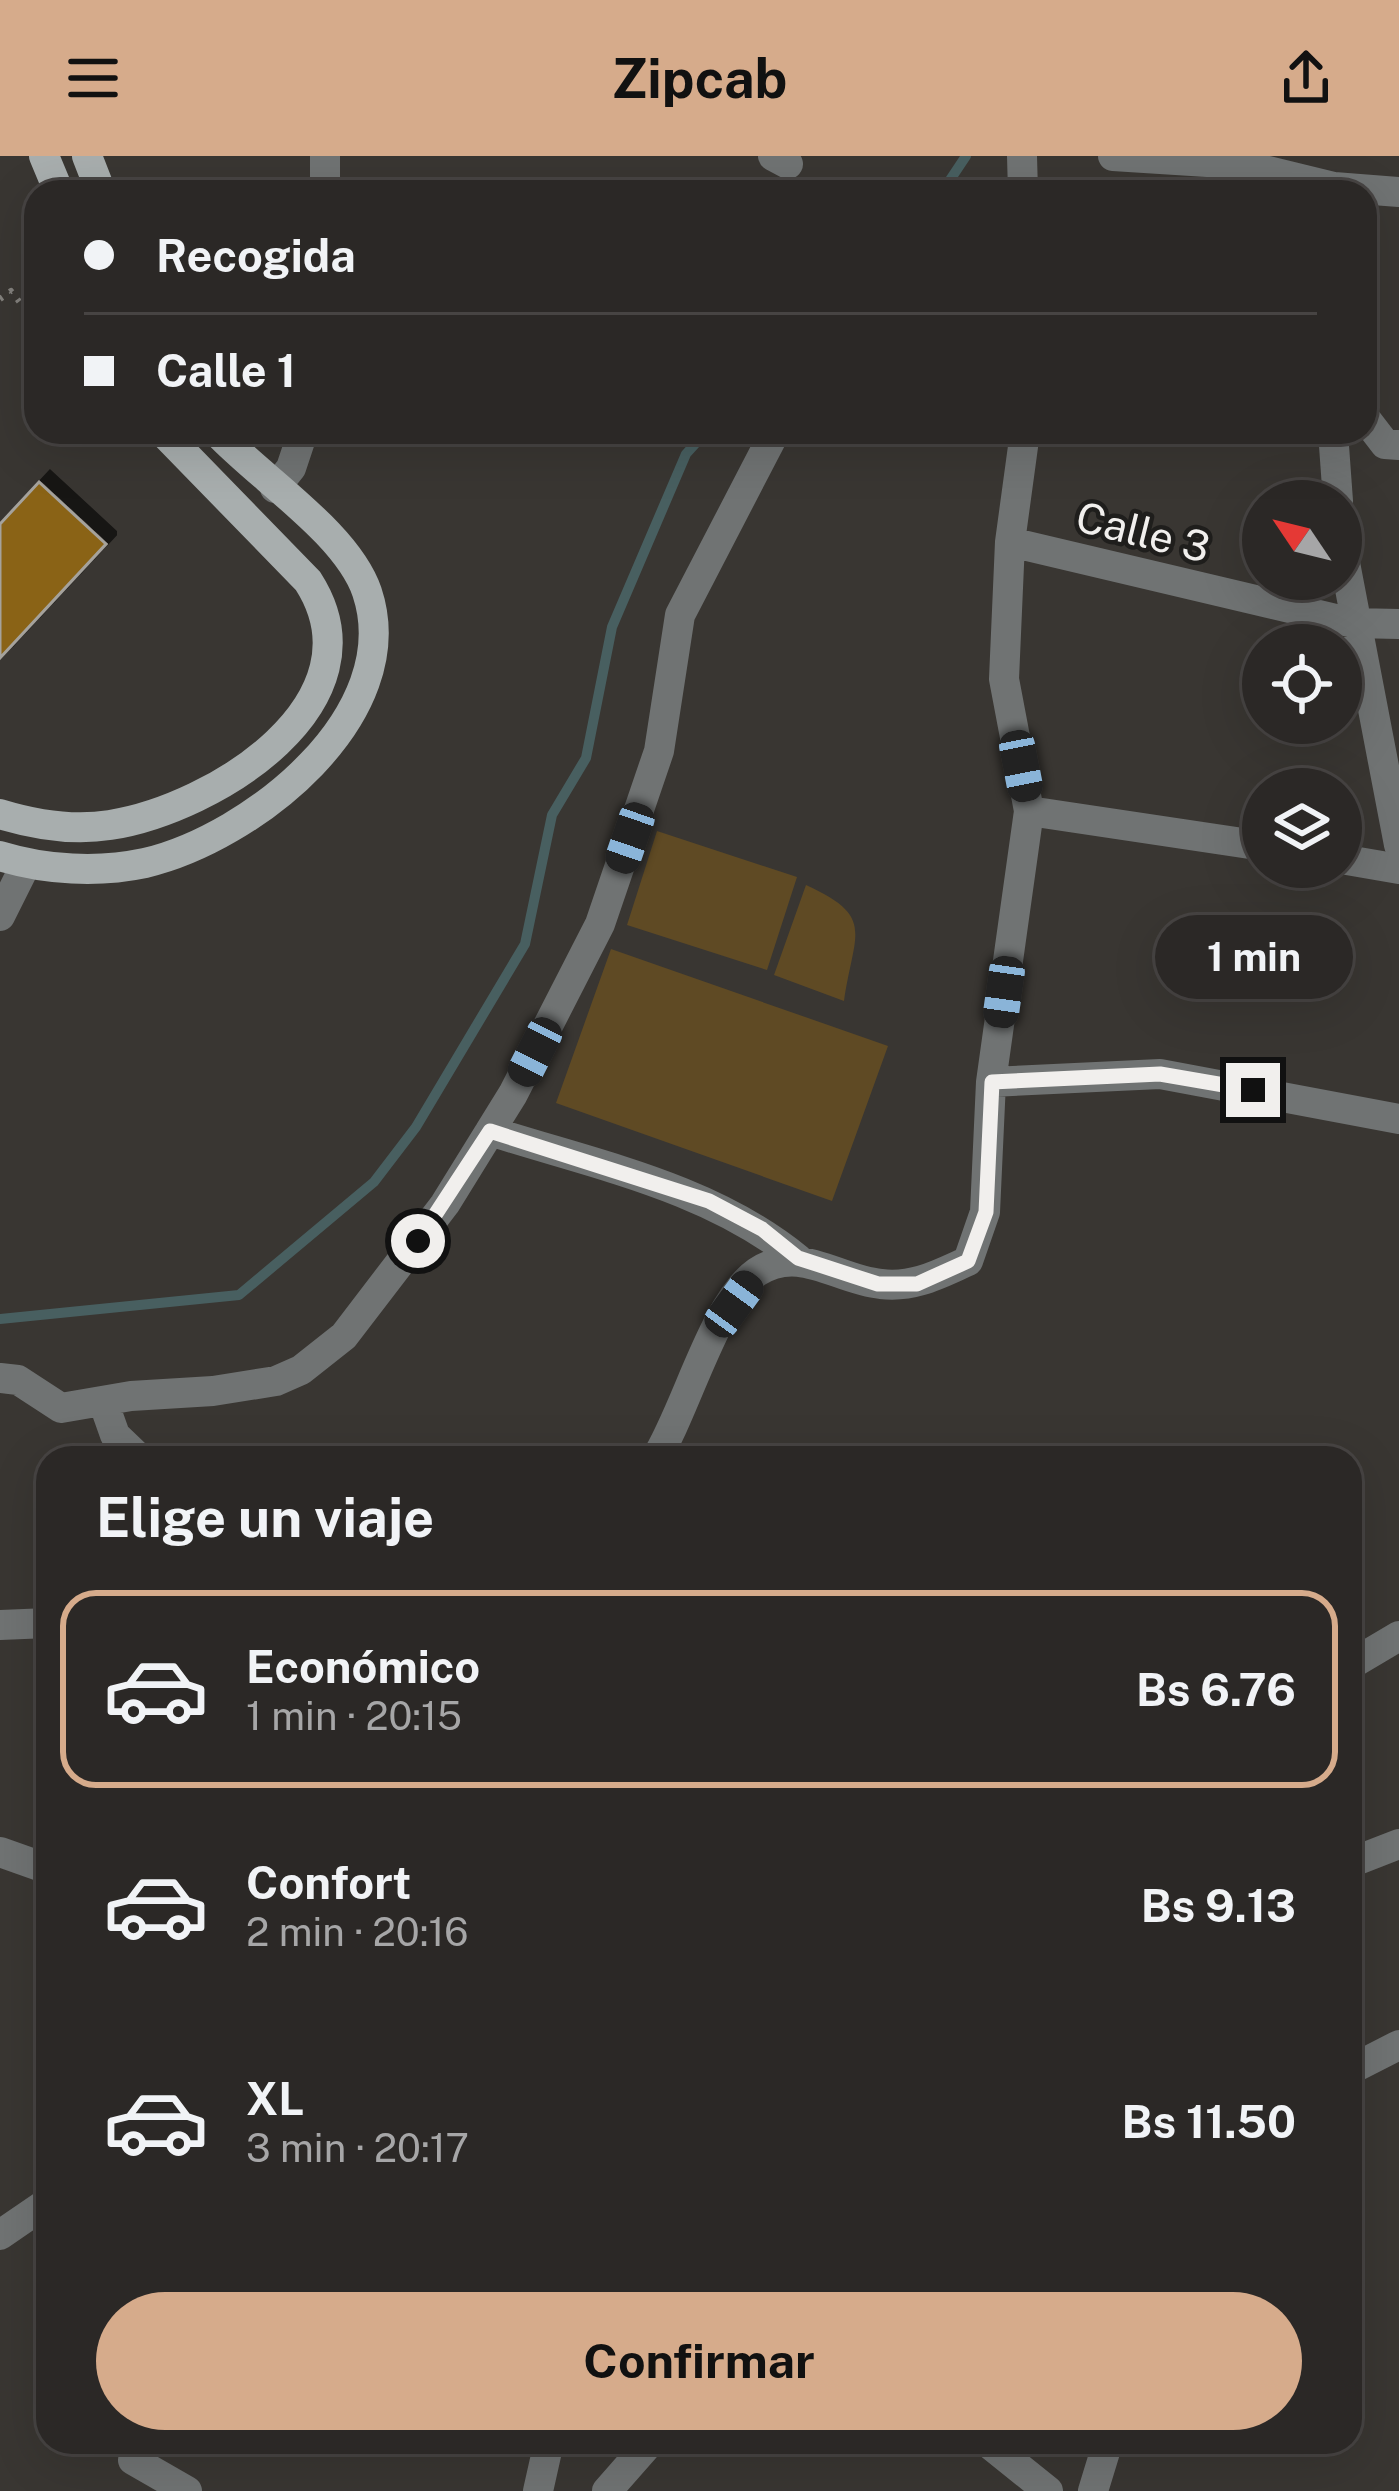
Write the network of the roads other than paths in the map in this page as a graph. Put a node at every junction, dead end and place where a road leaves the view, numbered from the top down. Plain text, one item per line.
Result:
1 (1113, 156) edge
2 (1300, 180) edge
3 (174, 444) edge
4 (229, 444) edge
5 (299, 444) edge
6 (769, 444) edge
7 (1023, 444) edge
8 (1334, 444) edge
9 (1336, 480) edge
10 (274, 488) junction
11 (244, 519) junction
12 (1010, 542) junction
13 (1350, 600) edge
14 (1353, 623) junction
15 (1399, 624) edge
16 (1029, 811) junction
17 (0, 814) edge
18 (35, 824) junction
19 (1242, 843) edge
20 (1399, 845) edge
21 (13, 860) edge
22 (1362, 862) edge
23 (1399, 868) edge
24 (0, 916) edge
25 (992, 1082) junction
26 (1399, 1119) edge
27 (490, 1131) junction
28 (798, 1258) junction
29 (0, 1378) edge
30 (103, 1401) junction
31 (126, 1446) edge
32 (661, 1446) edge
33 (36, 1624) edge
34 (0, 1625) edge
35 (1399, 1636) edge
36 (1362, 1658) edge
37 (1399, 1844) edge
38 (0, 1852) edge
39 (1362, 1858) edge
40 (36, 1865) edge
41 (1399, 2045) edge
42 (1362, 2064) edge
43 (36, 2211) edge
44 (0, 2235) edge
45 (546, 2454) edge
46 (639, 2454) edge
47 (1002, 2454) edge
48 (1104, 2454) edge
49 (133, 2460) dead end
50 (187, 2491) edge
51 (538, 2491) edge
52 (607, 2491) edge
53 (1048, 2491) edge
54 (1093, 2491) edge

1 - 2 street
3 - 11 main road
4 - 10 main road
5 - 10 street
6 - 27 street
7 - 12 street
8 - 9 street
10 - 11 main road
10 - 21 main road
11 - 18 main road
12 - 14 street, Calle 3
12 - 16 street
13 - 14 street
14 - 15 street, Calle 3
14 - 20 street
16 - 19 street
16 - 25 street
17 - 18 main road
18 - 21 main road
21 - 24 street
22 - 23 street
25 - 26 street
25 - 28 street
27 - 28 street
27 - 30 street
28 - 32 street
29 - 30 street
30 - 31 street
33 - 34 street
35 - 36 street
37 - 39 street
38 - 40 street
41 - 42 street
43 - 44 street
45 - 51 street
46 - 52 street
47 - 53 street
48 - 54 street
49 - 50 street

